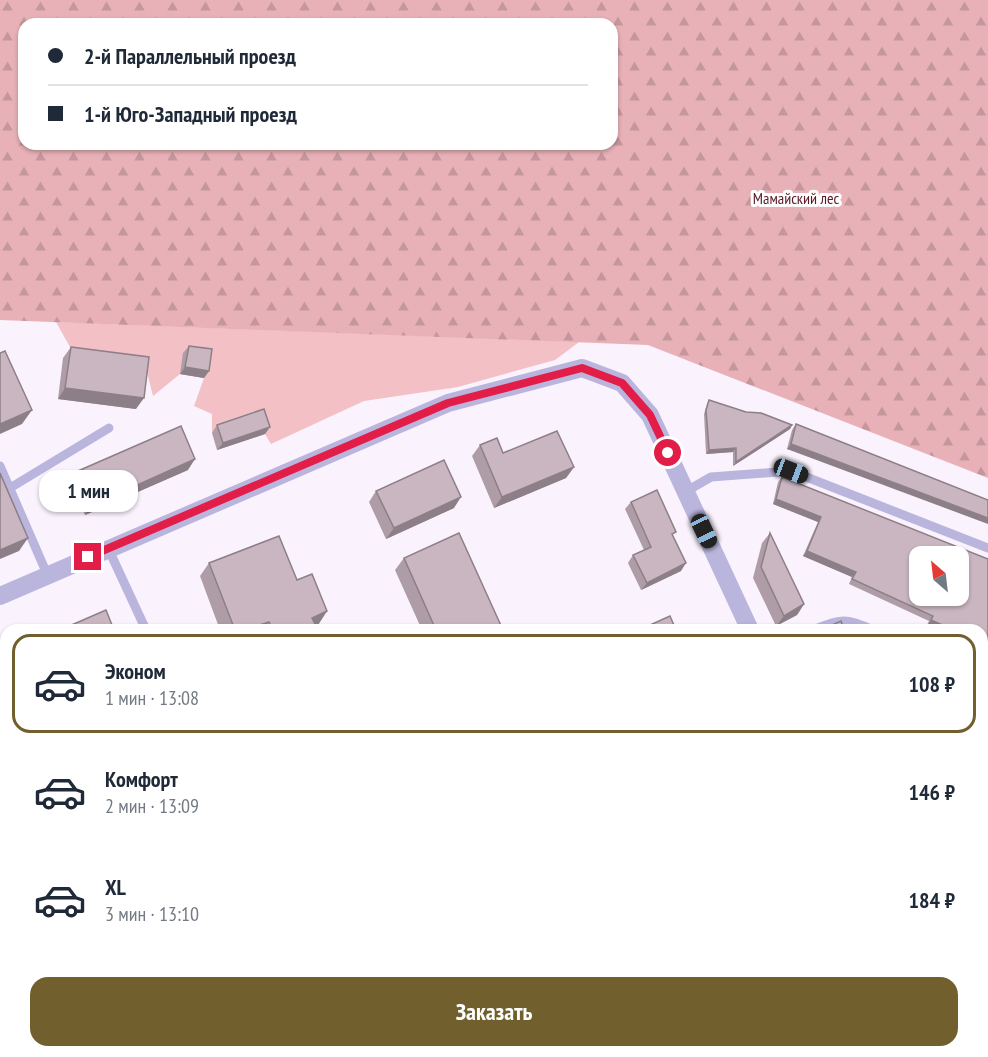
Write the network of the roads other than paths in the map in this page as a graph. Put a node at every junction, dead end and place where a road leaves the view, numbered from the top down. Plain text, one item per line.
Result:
1 (109, 428) dead end
2 (0, 466) edge
3 (10, 488) junction
4 (685, 492) junction
5 (108, 548) junction
6 (988, 548) edge
7 (47, 574) junction
8 (0, 596) edge
9 (143, 624) edge
10 (747, 624) edge
11 (828, 624) edge
12 (860, 624) edge

1 - 3 lane
2 - 3 lane
3 - 7 lane
4 - 5 street
4 - 6 lane
4 - 10 street
5 - 7 street
5 - 9 lane
7 - 8 street
11 - 12 lane

